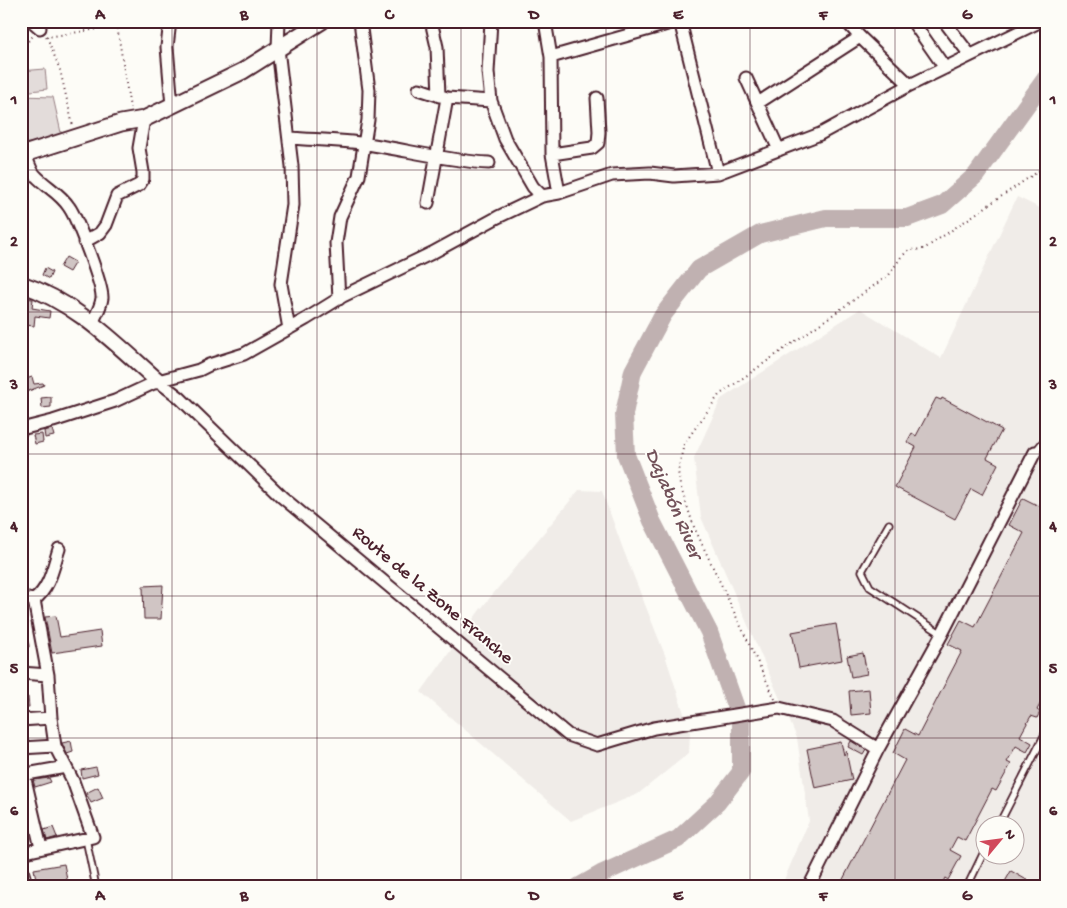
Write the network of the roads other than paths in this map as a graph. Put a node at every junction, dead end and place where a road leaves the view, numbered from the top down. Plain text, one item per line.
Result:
1 (170, 21) edge
2 (279, 21) edge
3 (322, 21) edge
4 (360, 21) edge
5 (430, 21) edge
6 (491, 21) edge
7 (545, 21) edge
8 (679, 21) edge
9 (846, 21) edge
10 (944, 21) edge
11 (1041, 21) edge
12 (915, 25) dead end
13 (860, 38) junction
14 (278, 49) junction
15 (970, 56) junction
16 (551, 57) junction
17 (945, 68) junction
18 (746, 78) dead end
19 (910, 85) junction
20 (419, 90) dead end
21 (443, 97) junction
22 (597, 98) dead end
23 (491, 101) junction
24 (758, 103) junction
25 (172, 106) junction
26 (138, 120) junction
27 (290, 138) junction
28 (364, 143) junction
29 (779, 150) junction
30 (552, 154) junction
31 (23, 155) edge
32 (436, 156) junction
33 (489, 164) dead end
34 (718, 173) junction
35 (559, 193) junction
36 (542, 196) junction
37 (428, 203) dead end
38 (84, 242) junction
39 (21, 284) edge
40 (339, 299) junction
41 (92, 323) junction
42 (289, 329) junction
43 (158, 382) junction
44 (21, 429) edge
45 (1046, 438) edge
46 (1035, 452) joint
47 (889, 524) dead end
48 (59, 549) dead end
49 (21, 598) edge
50 (34, 600) junction
51 (942, 634) junction
52 (21, 673) edge
53 (48, 675) junction
54 (51, 718) junction
55 (21, 720) edge
56 (1046, 732) edge
57 (55, 746) junction
58 (21, 748) edge
59 (878, 749) junction
60 (66, 767) junction
61 (23, 775) edge
62 (1003, 816) edge
63 (86, 839) junction
64 (41, 848) junction
65 (21, 854) edge
66 (977, 866) edge
67 (30, 887) edge
68 (96, 887) edge
69 (809, 887) edge
70 (967, 887) edge

1 - 25 street
2 - 14 street
3 - 14 street
4 - 28 street
5 - 21 street
6 - 23 street
7 - 16 street
8 - 16 street
8 - 34 street
9 - 13 street
10 - 15 street
11 - 15 street
12 - 17 street
13 - 19 street
13 - 24 street
14 - 25 street
14 - 27 street
15 - 17 street
16 - 30 street
17 - 19 street
18 - 24 street
19 - 29 street
20 - 21 street
21 - 23 street
21 - 32 street
22 - 30 street
23 - 36 street
24 - 29 street
25 - 26 street
26 - 31 street
26 - 38 street
27 - 28 street
27 - 42 street
28 - 32 street
28 - 40 street
29 - 34 street
30 - 35 street
31 - 38 street
32 - 33 street
32 - 37 street
34 - 35 street
35 - 36 street
36 - 40 street
38 - 41 street
39 - 41 street, Route de la Zone Franche
40 - 42 street
41 - 43 street, Route de la Zone Franche
42 - 43 street
43 - 44 street
43 - 59 street, Route de la Zone Franche
45 - 46 lane
46 - 51 street
47 - 51 lane
48 - 50 street
49 - 50 street
50 - 53 street
51 - 59 street
52 - 53 street
53 - 54 street
54 - 55 street
54 - 57 street
56 - 62 lane
57 - 58 street
57 - 60 street
59 - 69 street
60 - 61 street
60 - 63 street
61 - 64 street
63 - 64 street
63 - 68 lane
64 - 65 street
65 - 67 lane
66 - 70 lane

